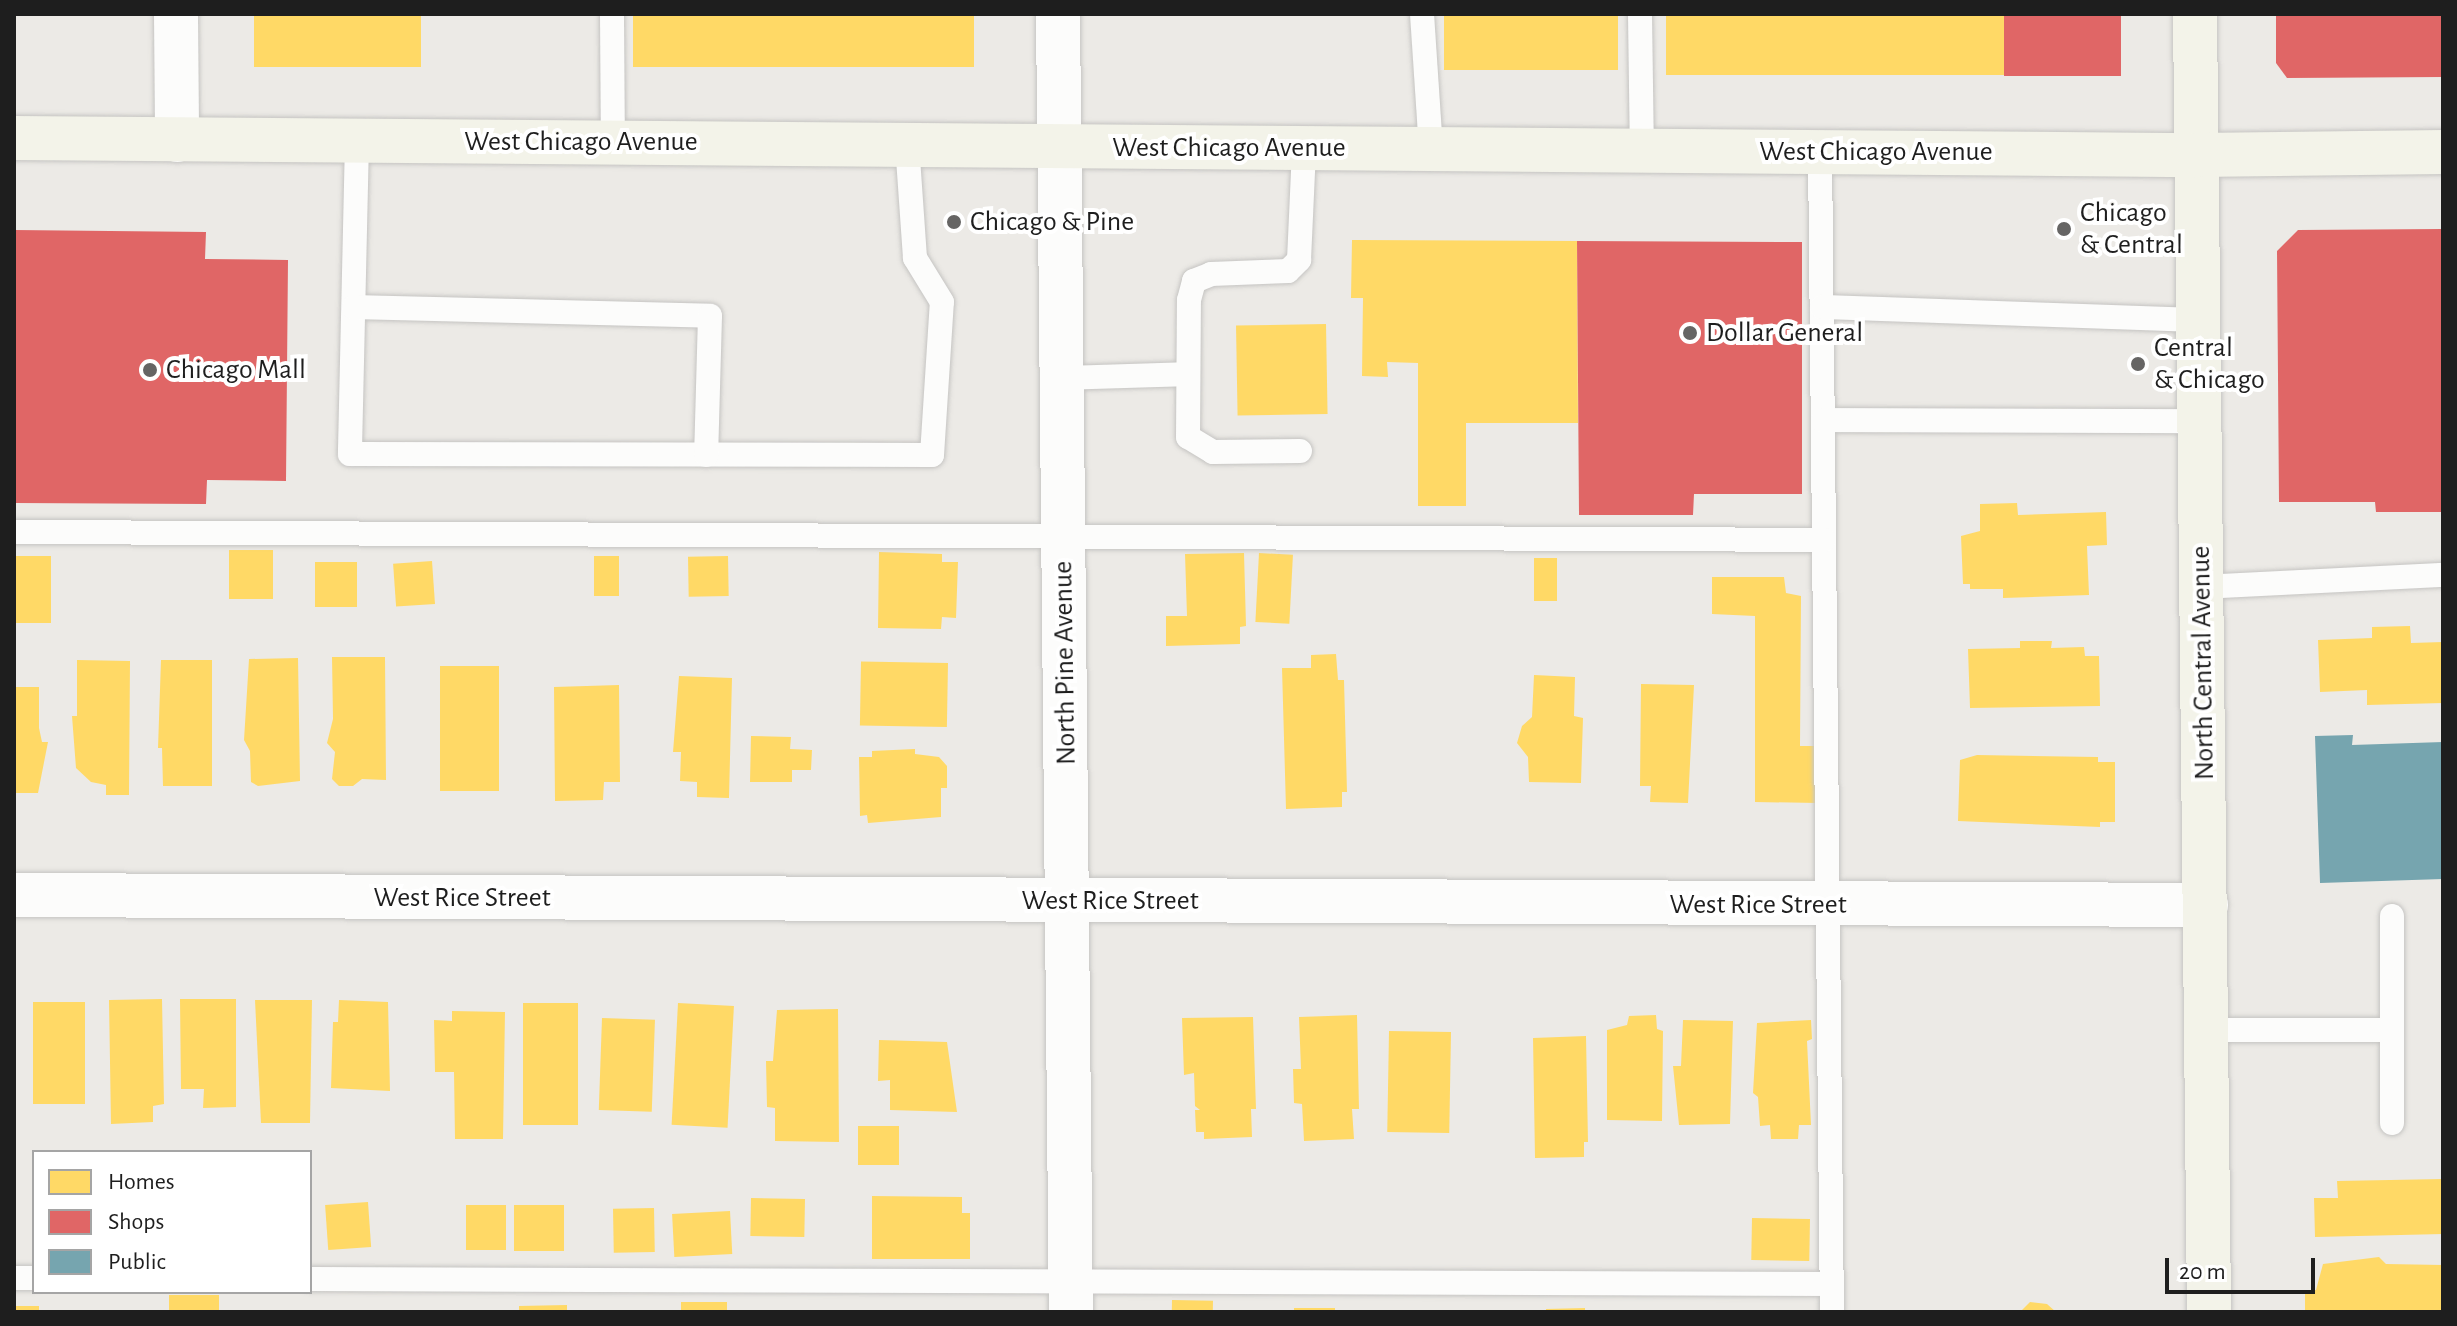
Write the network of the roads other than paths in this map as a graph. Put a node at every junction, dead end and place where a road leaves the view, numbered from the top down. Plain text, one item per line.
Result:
1 (176, 14) edge
2 (612, 14) edge
3 (1058, 14) edge
4 (1422, 14) edge
5 (1640, 14) edge
6 (2195, 14) edge
7 (14, 138) edge
8 (177, 140) junction
9 (357, 141) junction
10 (613, 143) junction
11 (907, 145) junction
12 (1060, 146) junction
13 (1304, 148) junction
14 (1431, 149) junction
15 (1642, 151) junction
16 (1820, 152) junction
17 (2443, 152) edge
18 (2197, 155) junction
19 (354, 307) junction
20 (1822, 307) junction
21 (2200, 320) junction
22 (1188, 374) junction
23 (1062, 378) junction
24 (1823, 420) junction
25 (2201, 421) junction
26 (1300, 451) dead end
27 (706, 455) junction
28 (14, 532) edge
29 (1064, 537) junction
30 (1824, 540) junction
31 (2443, 575) edge
32 (2203, 587) junction
33 (14, 895) edge
34 (1067, 901) junction
35 (1828, 905) junction
36 (2206, 905) junction
37 (2392, 916) dead end
38 (2207, 1030) junction
39 (2391, 1030) junction
40 (2392, 1123) dead end
41 (312, 1279) edge
42 (1832, 1284) junction
43 (1071, 1297) edge
44 (1832, 1312) edge
45 (2209, 1312) edge

1 - 8 street
2 - 10 lane
3 - 12 street, North Pine Avenue
4 - 14 lane
5 - 15 lane
6 - 18 main road, North Central Avenue
7 - 8 main road, West Chicago Avenue
8 - 9 main road, West Chicago Avenue
9 - 10 main road, West Chicago Avenue
9 - 19 lane
10 - 11 main road, West Chicago Avenue
11 - 12 main road, West Chicago Avenue
11 - 27 lane
12 - 13 main road, West Chicago Avenue
12 - 23 street, North Pine Avenue
13 - 14 main road, West Chicago Avenue
13 - 22 lane
14 - 15 main road, West Chicago Avenue
15 - 16 main road, West Chicago Avenue
16 - 18 main road, West Chicago Avenue
16 - 20 lane
17 - 18 main road, West Chicago Avenue
18 - 21 main road, North Central Avenue
19 - 27 lane
19 - 27 lane
20 - 21 lane
20 - 24 lane
21 - 25 main road, North Central Avenue
22 - 23 lane
22 - 26 lane
23 - 29 street, North Pine Avenue
24 - 25 lane
24 - 30 lane
25 - 32 main road, North Central Avenue
28 - 29 lane
29 - 30 lane
29 - 34 street, North Pine Avenue
30 - 35 lane
31 - 32 lane
32 - 36 main road, North Central Avenue
33 - 34 street, West Rice Street
34 - 35 street, West Rice Street
34 - 43 street, North Pine Avenue
35 - 36 street, West Rice Street
35 - 42 lane
36 - 38 main road, North Central Avenue
37 - 39 lane
38 - 39 lane
38 - 45 main road, North Central Avenue
39 - 40 lane
41 - 43 lane
42 - 43 lane
42 - 44 lane

